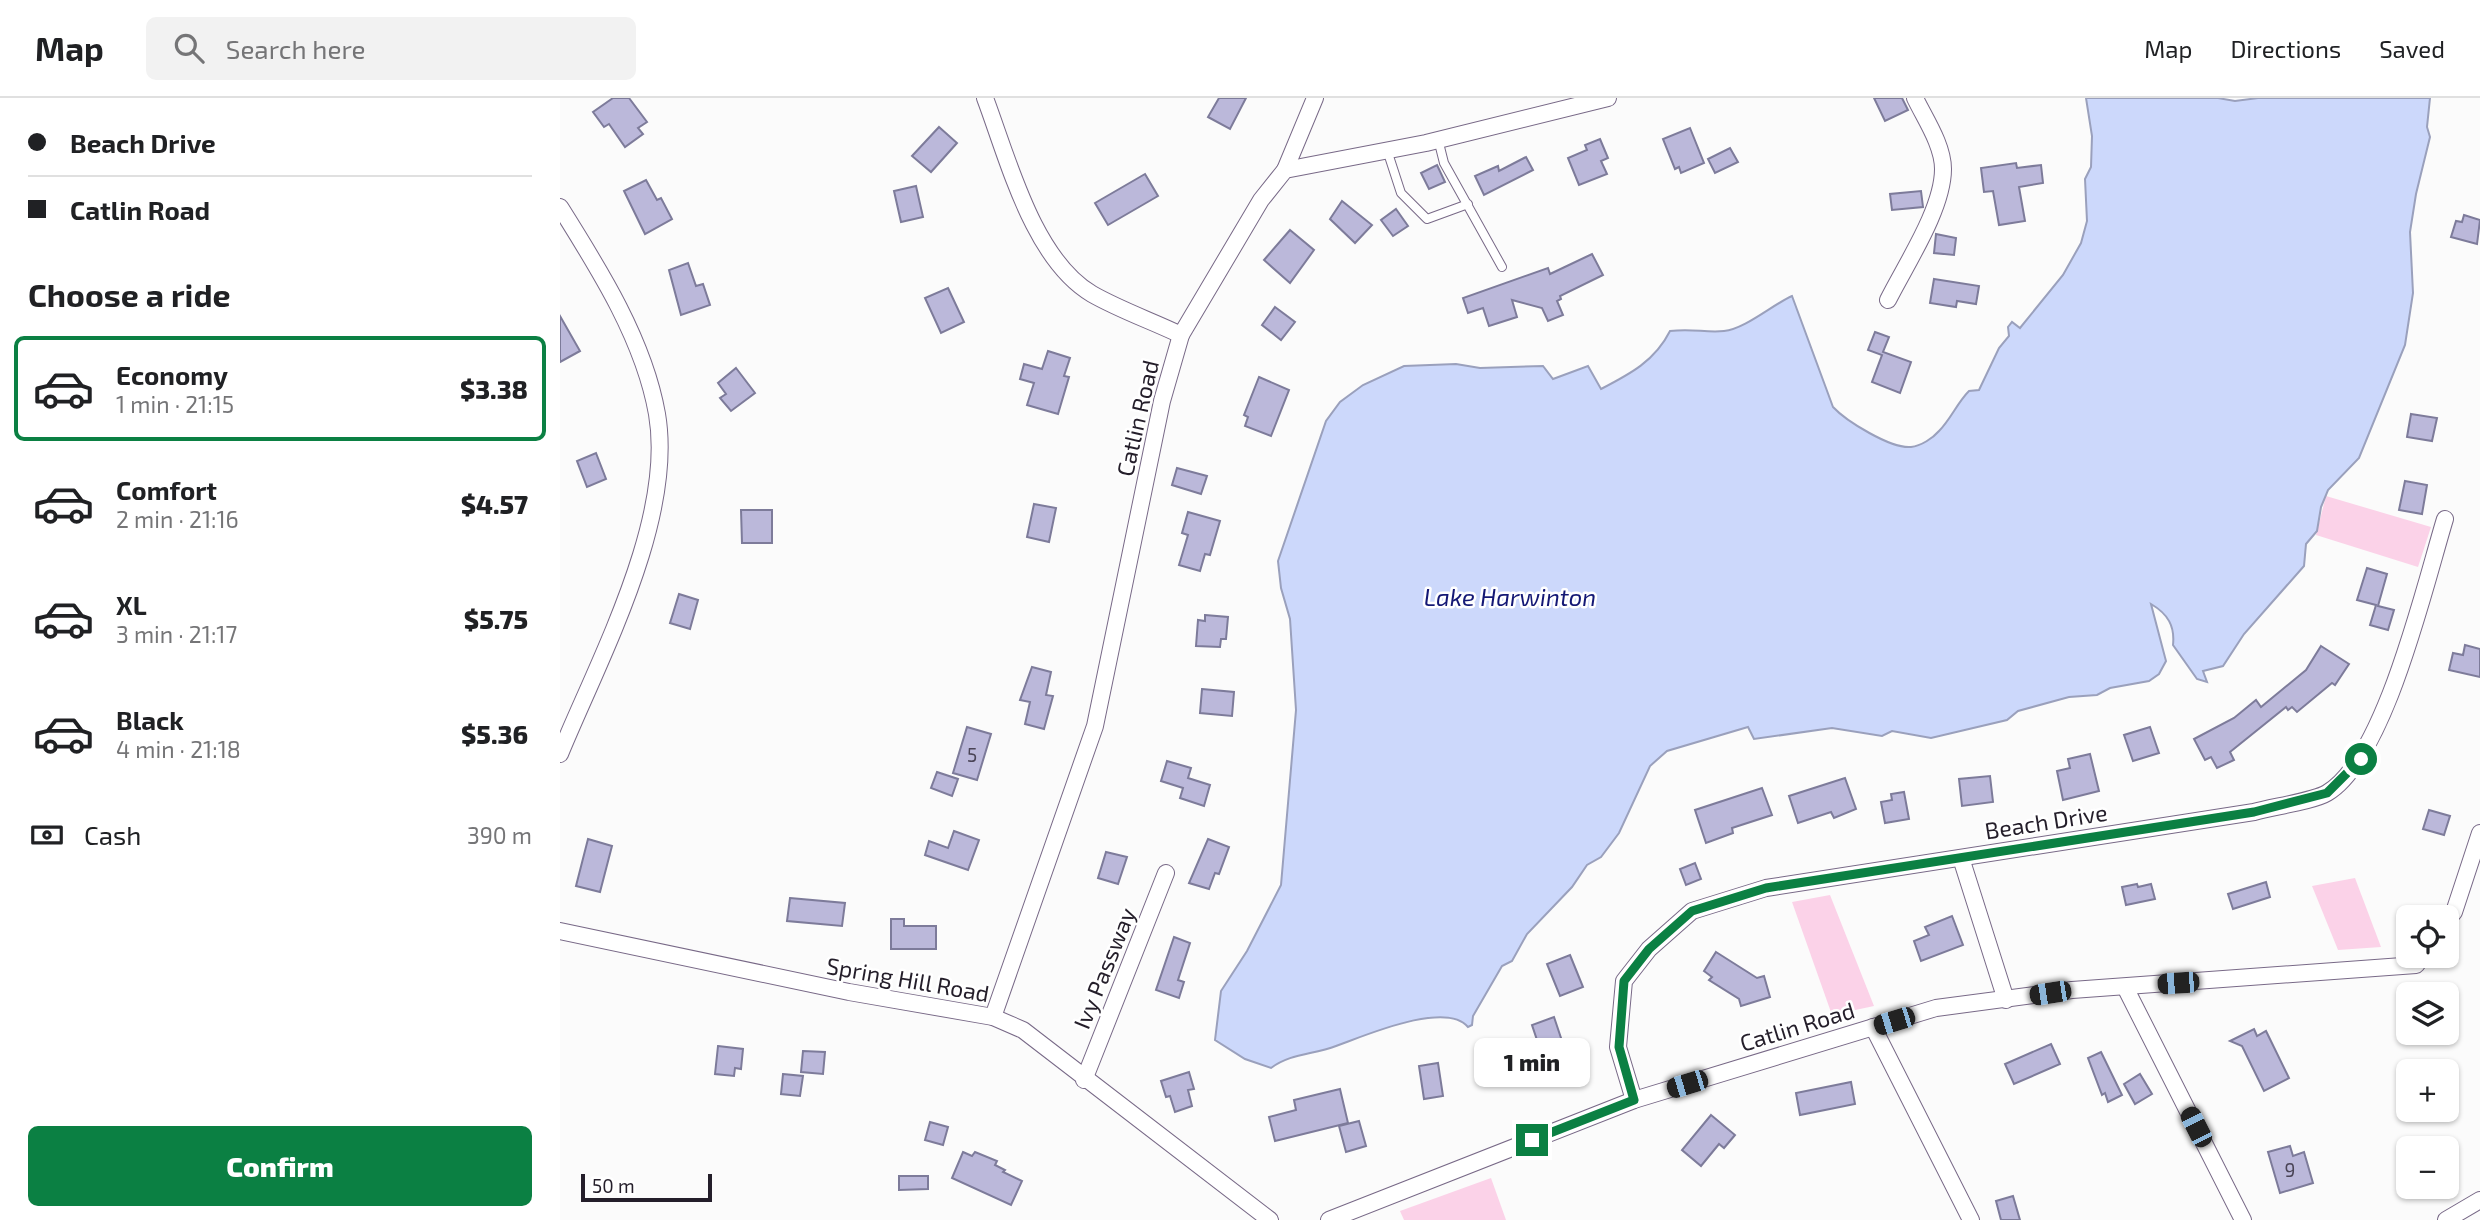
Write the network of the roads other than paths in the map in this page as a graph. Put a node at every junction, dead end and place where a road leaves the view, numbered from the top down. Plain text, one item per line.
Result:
1 (985, 98) edge
2 (1315, 98) edge
3 (1608, 98) edge
4 (1915, 98) edge
5 (1438, 139) junction
6 (1387, 150) junction
7 (1285, 170) junction
8 (1468, 204) junction
9 (560, 207) edge
10 (1502, 267) dead end
11 (1888, 300) dead end
12 (1181, 335) junction
13 (2445, 519) dead end
14 (560, 754) edge
15 (2480, 833) edge
16 (1961, 858) junction
17 (1166, 873) dead end
18 (2456, 905) edge
19 (560, 931) edge
20 (2396, 967) edge
21 (2124, 987) junction
22 (2006, 1000) junction
23 (993, 1017) junction
24 (1873, 1027) junction
25 (1084, 1080) junction
26 (1634, 1100) junction
27 (2480, 1200) edge
28 (1270, 1220) edge
29 (1329, 1220) edge
30 (1971, 1220) edge
31 (2243, 1220) edge
32 (2446, 1220) edge

1 - 12 street
2 - 7 street, Catlin Road
3 - 5 street
4 - 11 street
5 - 6 street
5 - 8 lane
6 - 7 street
6 - 8 lane
7 - 12 street, Catlin Road
8 - 10 lane
9 - 14 street
12 - 23 street, Catlin Road
13 - 16 street, Beach Drive
15 - 18 street
16 - 22 street
16 - 26 street, Beach Drive
17 - 25 street, Ivy Passway
19 - 23 street, Spring Hill Road
20 - 21 street, Catlin Road
21 - 22 street, Catlin Road
21 - 31 street
22 - 24 street, Catlin Road
23 - 25 street, Spring Hill Road
24 - 26 street, Catlin Road
24 - 30 street
25 - 28 street, Spring Hill Road
26 - 29 street, Catlin Road
27 - 32 street

